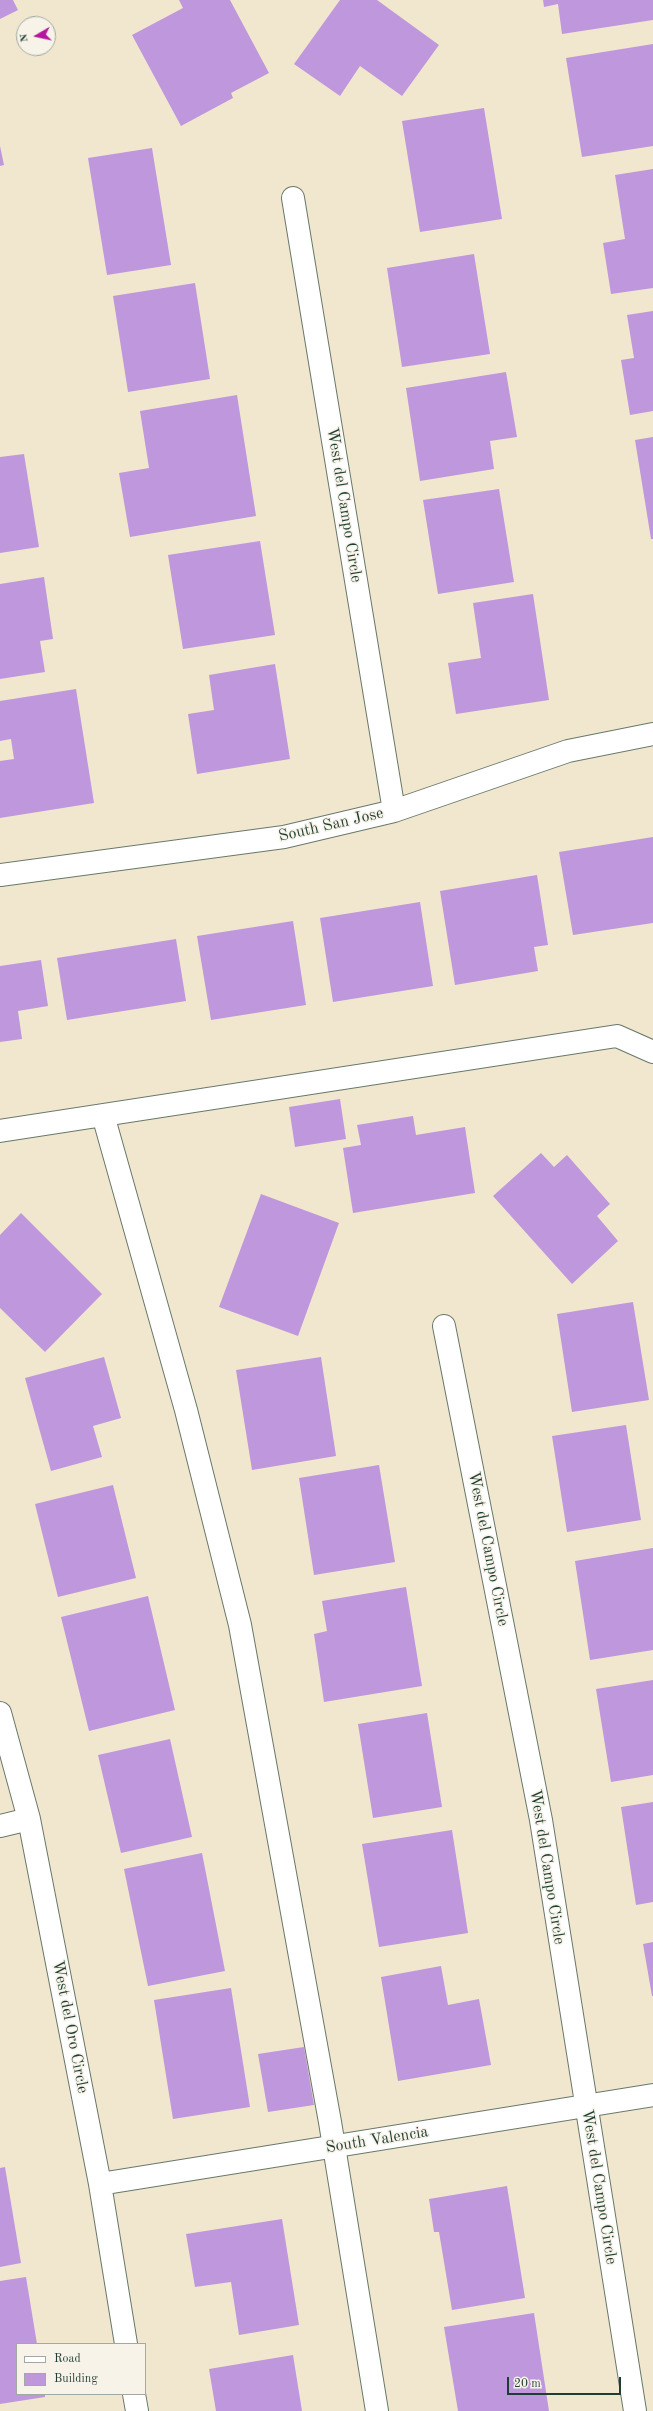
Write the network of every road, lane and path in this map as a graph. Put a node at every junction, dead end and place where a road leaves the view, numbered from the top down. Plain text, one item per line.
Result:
1 (293, 198) dead end
2 (653, 734) edge
3 (394, 811) junction
4 (0, 875) edge
5 (653, 1052) edge
6 (103, 1115) junction
7 (0, 1131) edge
8 (444, 1326) dead end
9 (0, 1712) edge
10 (29, 1819) junction
11 (0, 1826) edge
12 (653, 2096) edge
13 (586, 2107) junction
14 (334, 2147) junction
15 (100, 2184) junction
16 (126, 2343) edge
17 (134, 2395) edge
18 (137, 2411) edge
19 (377, 2411) edge
20 (635, 2411) edge

1 - 3 street, West del Campo Circle
2 - 3 street, South San Jose
3 - 4 street, South San Jose
5 - 6 street
6 - 7 street
6 - 14 street
8 - 13 street, West del Campo Circle
9 - 10 street, West del Oro Circle
10 - 11 street
10 - 15 street, West del Oro Circle
12 - 13 street, South Valencia
13 - 14 street, South Valencia
13 - 20 street, West del Campo Circle
14 - 15 street, South Valencia
14 - 19 street
15 - 16 street, West del Oro Circle
17 - 18 street

